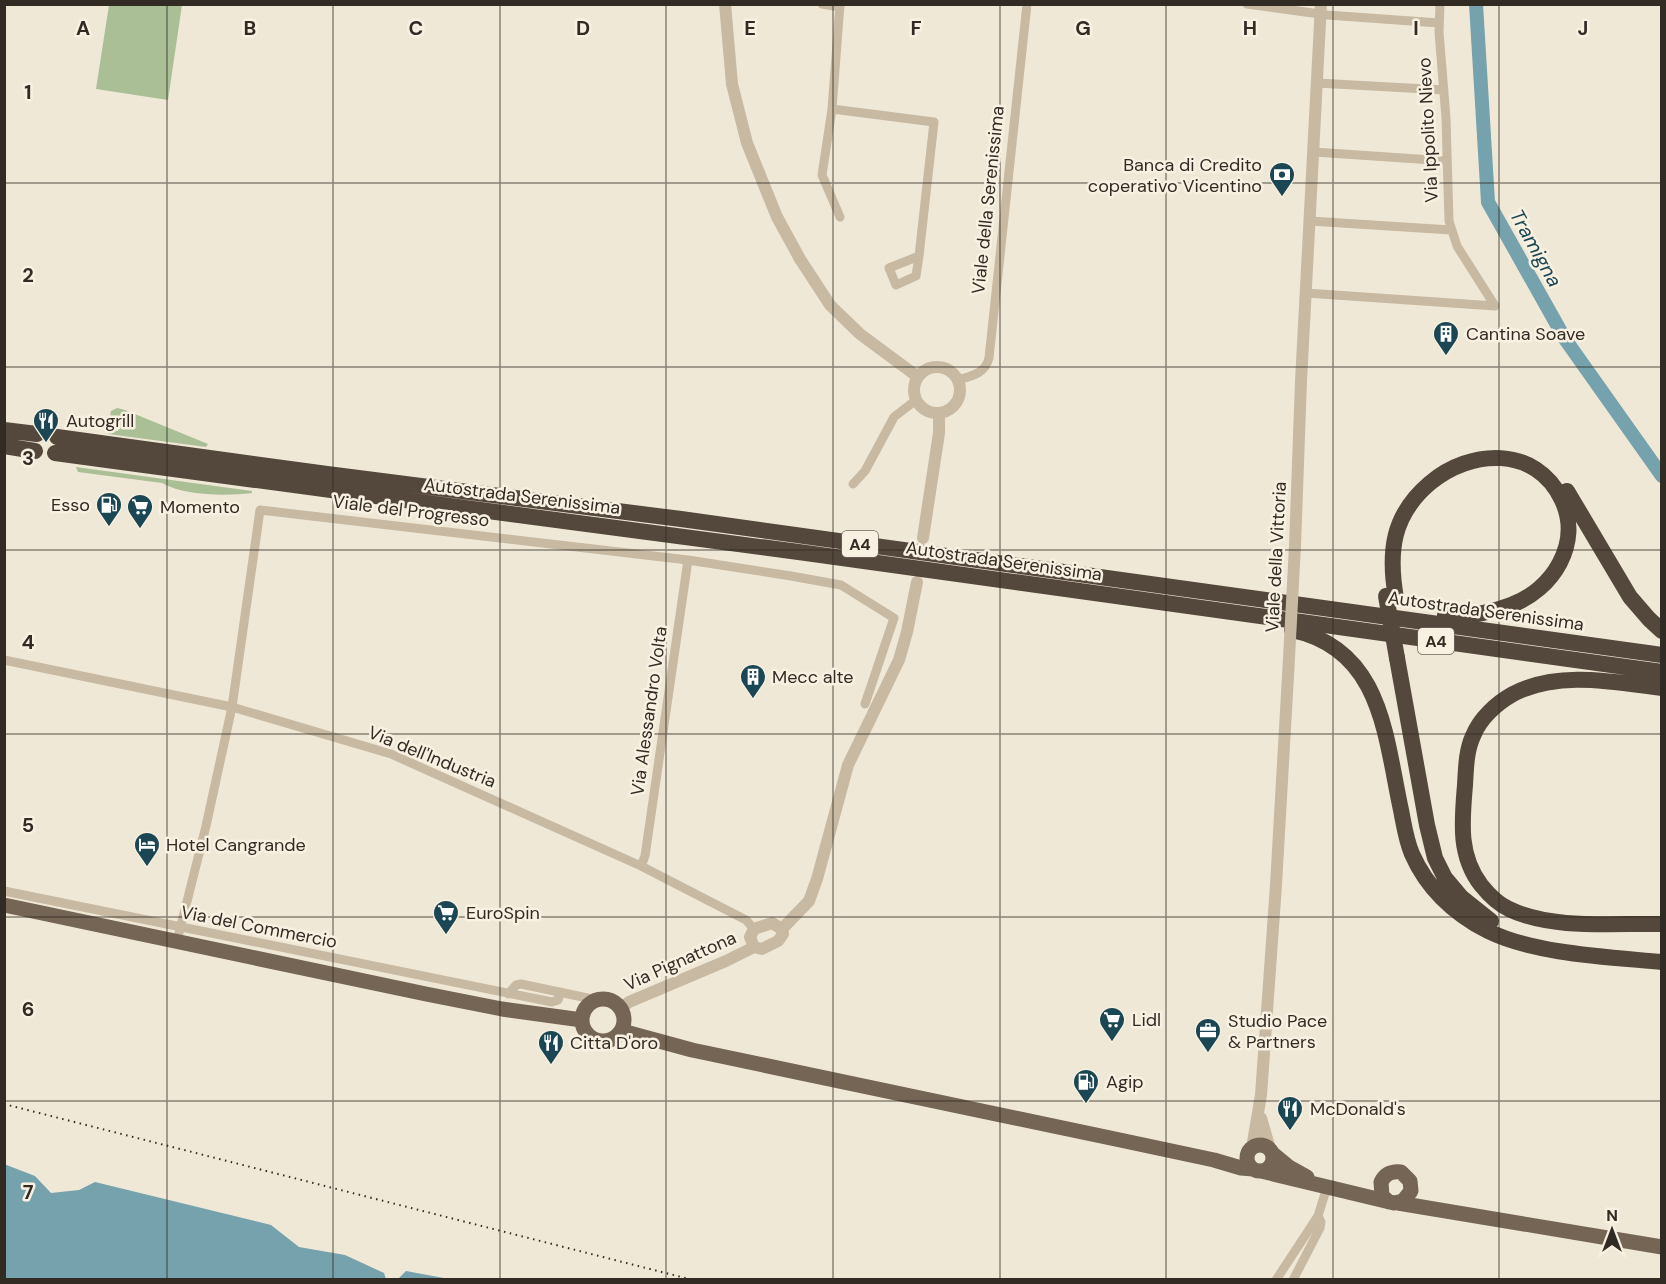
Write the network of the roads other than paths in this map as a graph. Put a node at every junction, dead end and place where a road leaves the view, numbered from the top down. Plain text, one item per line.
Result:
1 (725, 4) edge
2 (822, 4) edge
3 (1027, 4) edge
4 (1247, 4) edge
5 (1440, 4) edge
6 (840, 6) edge
7 (1321, 9) edge
8 (1439, 23) junction
9 (1317, 83) junction
10 (1444, 90) junction
11 (832, 109) junction
12 (1314, 152) junction
13 (1447, 160) junction
14 (840, 217) dead end
15 (1310, 221) junction
16 (1451, 230) junction
17 (919, 256) dead end
18 (1306, 293) junction
19 (918, 377) junction
20 (958, 380) junction
21 (916, 400) junction
22 (939, 413) junction
23 (4, 430) edge
24 (4, 446) edge
25 (853, 483) dead end
26 (923, 538) dead end
27 (688, 560) junction
28 (917, 582) dead end
29 (1391, 597) junction
30 (1210, 609) junction
31 (1367, 614) junction
32 (1390, 617) junction
33 (1662, 631) edge
34 (1662, 655) edge
35 (1402, 658) junction
36 (4, 660) edge
37 (1662, 672) edge
38 (1662, 688) edge
39 (865, 704) dead end
40 (232, 707) junction
41 (641, 866) junction
42 (4, 891) edge
43 (4, 905) edge
44 (1662, 925) edge
45 (754, 929) junction
46 (782, 929) junction
47 (178, 934) junction
48 (754, 947) junction
49 (1660, 962) edge
50 (597, 1000) junction
51 (621, 1008) junction
52 (582, 1020) junction
53 (622, 1031) junction
54 (1259, 1111) junction
55 (1250, 1149) junction
56 (1271, 1151) junction
57 (1214, 1160) junction
58 (1257, 1170) junction
59 (1381, 1182) junction
60 (1412, 1186) junction
61 (1327, 1187) junction
62 (1394, 1202) junction
63 (1441, 1210) junction
64 (1318, 1216) junction
65 (1662, 1240) edge
66 (1620, 1241) junction
67 (1662, 1247) edge
68 (1662, 1253) edge
69 (1276, 1280) edge
70 (1293, 1280) edge

1 - 19 street
2 - 6 street
3 - 20 street, Viale della Serenissima
4 - 7 street
5 - 8 street, Via Ippolito Nievo
6 - 11 street
7 - 8 street
7 - 9 street, Viale della Vittoria
8 - 10 street, Via Ippolito Nievo
9 - 10 street
9 - 12 street, Viale della Vittoria
10 - 13 street, Via Ippolito Nievo
11 - 14 street
11 - 17 street
12 - 13 street
12 - 15 street, Viale della Vittoria
13 - 16 street, Via Ippolito Nievo
15 - 16 street
15 - 18 street, Viale della Vittoria
16 - 18 street, Via Ippolito Nievo
18 - 54 street, Viale della Vittoria, bridge
19 - 20 street
19 - 21 street
20 - 22 street
21 - 22 street
21 - 25 street
22 - 26 street
23 - 24 highway
27 - 39 street, Viale del Progresso
27 - 40 street, Viale del Progresso
27 - 41 street, Via Alessandro Volta
28 - 46 street
29 - 31 highway
29 - 32 highway, bridge
29 - 33 highway
29 - 35 highway
30 - 31 highway, Autostrada Serenissima / A4
30 - 37 highway, Autostrada Serenissima / A4
30 - 49 highway
31 - 32 highway, Autostrada Serenissima / A4
32 - 34 highway, Autostrada Serenissima / A4
32 - 35 highway, bridge
35 - 44 highway
35 - 49 highway
36 - 40 street, Via dell'Industria
38 - 44 highway
40 - 41 street, Via dell'Industria
40 - 47 street, Viale del Progresso
41 - 45 street, Via dell'Industria
42 - 47 street, Via del Commercio
43 - 47 main road
45 - 46 street
45 - 48 street
46 - 48 street
47 - 50 street, Via del Commercio
47 - 52 main road
48 - 51 street, Via Pignattona
50 - 51 main road
50 - 52 main road
51 - 53 main road
52 - 53 main road
53 - 57 main road
54 - 55 street, Viale della Vittoria
54 - 56 street, Viale della Vittoria
55 - 56 main road
55 - 57 main road
55 - 58 main road
56 - 58 main road
56 - 59 main road
57 - 58 main road
58 - 61 main road
59 - 60 main road
59 - 62 main road
60 - 62 main road
60 - 63 main road
61 - 62 main road
61 - 64 street
62 - 63 main road
63 - 66 main road
64 - 69 street
64 - 70 street
65 - 66 main road
66 - 67 main road
66 - 68 main road

